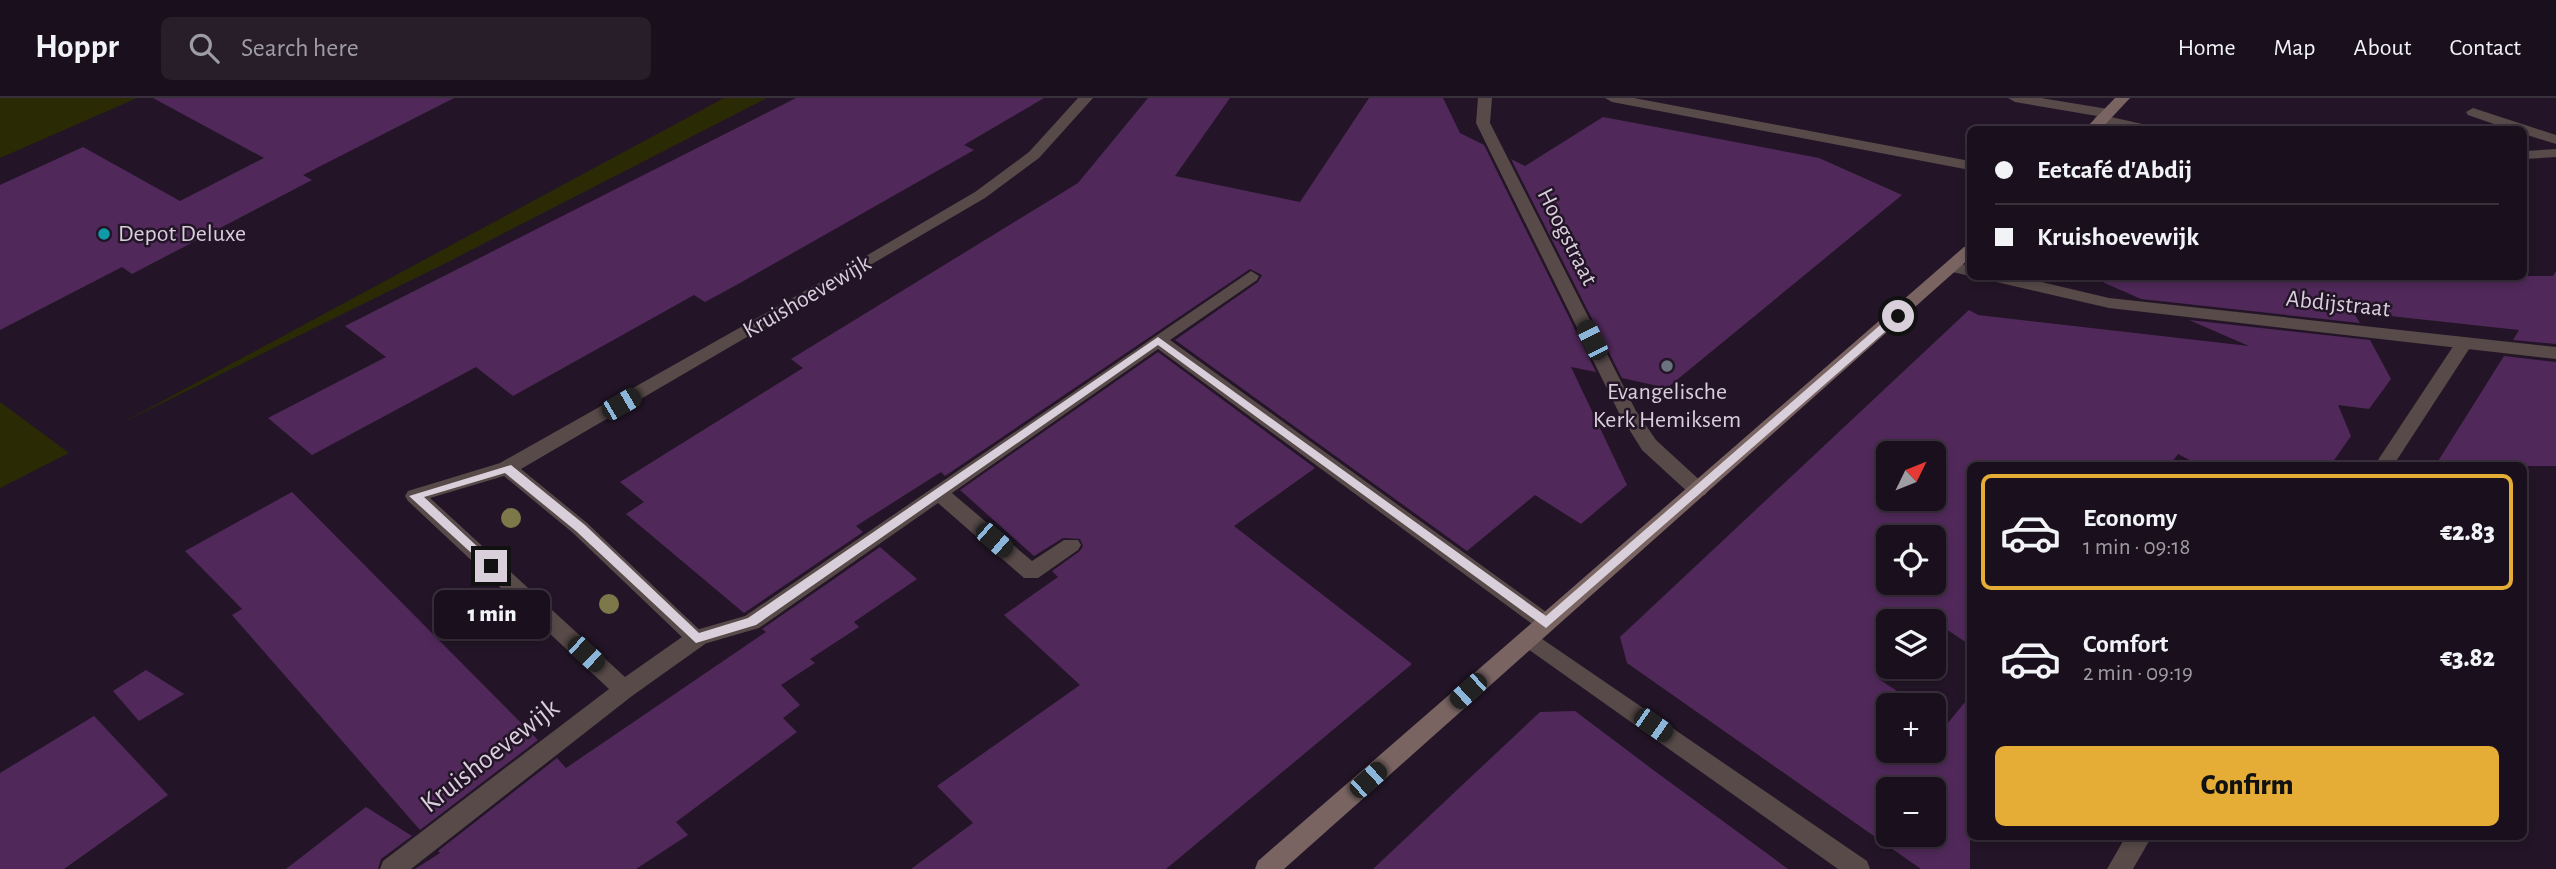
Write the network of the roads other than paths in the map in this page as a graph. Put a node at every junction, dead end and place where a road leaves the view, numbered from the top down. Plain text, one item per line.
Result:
1 (1086, 98) edge
2 (1485, 98) edge
3 (1612, 98) edge
4 (2015, 98) edge
5 (2123, 98) edge
6 (2473, 112) dead end
7 (2100, 121) edge
8 (2134, 126) edge
9 (2516, 126) edge
10 (2527, 130) edge
11 (2556, 139) edge
12 (2556, 153) edge
13 (2527, 155) edge
14 (1967, 165) edge
15 (1962, 269) edge
16 (1251, 276) dead end
17 (2009, 280) edge
18 (1158, 341) junction
19 (2464, 343) junction
20 (2556, 353) edge
21 (2386, 462) edge
22 (507, 468) junction
23 (1699, 490) junction
24 (939, 493) junction
25 (1071, 545) dead end
26 (1538, 630) junction
27 (696, 638) junction
28 (624, 690) junction
29 (2137, 840) edge
30 (392, 869) edge
31 (1267, 869) edge
32 (1858, 869) edge
33 (2119, 869) edge

1 - 22 street, Kruishoevewijk
2 - 23 street, Hoogstraat
3 - 14 street
4 - 7 street
5 - 7 main road
6 - 9 street
7 - 8 lane
10 - 11 street
12 - 13 street
15 - 23 main road
16 - 18 street, Kruishoevewijk
17 - 19 street, Abdijstraat
18 - 24 street, Kruishoevewijk
18 - 26 street
19 - 20 street, Abdijstraat
19 - 21 street
22 - 27 street
22 - 28 street, Kruishoevewijk
23 - 26 main road
24 - 25 street
24 - 27 street, Kruishoevewijk
26 - 31 main road
26 - 32 street
27 - 28 street, Kruishoevewijk
28 - 30 street, Kruishoevewijk
29 - 33 street

